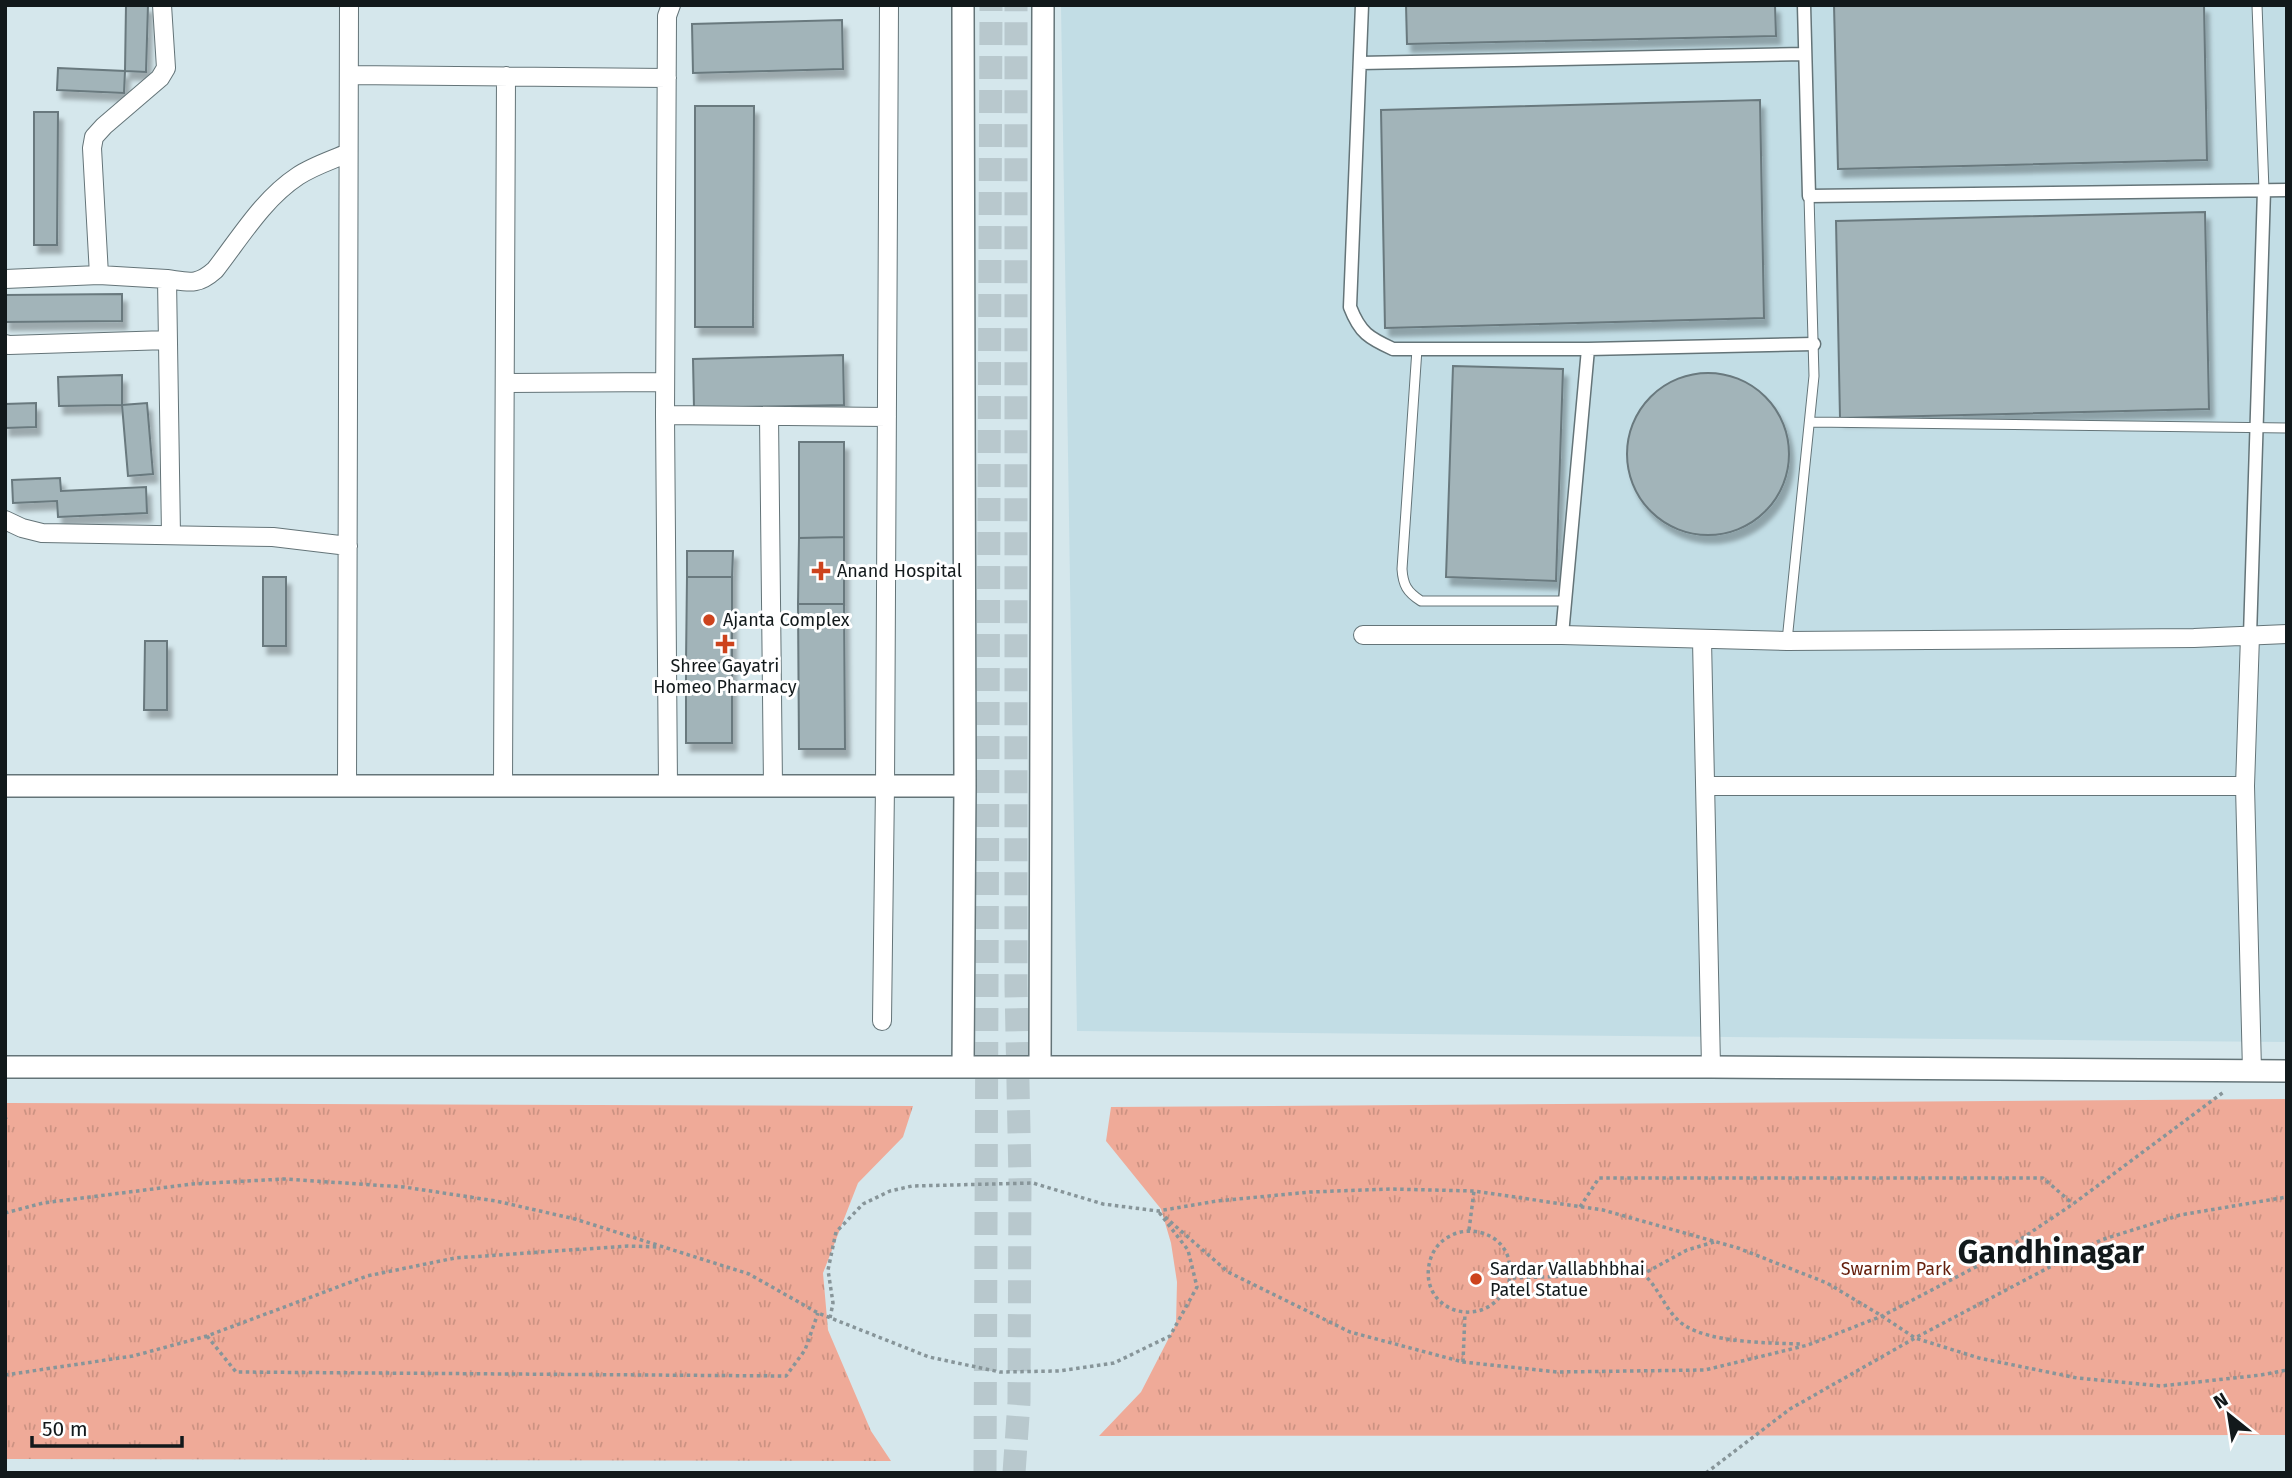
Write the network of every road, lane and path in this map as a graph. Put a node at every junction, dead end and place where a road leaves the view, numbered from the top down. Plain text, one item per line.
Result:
1 (162, 5) edge
2 (349, 5) edge
3 (671, 5) edge
4 (889, 5) edge
5 (963, 5) edge
6 (1044, 5) edge
7 (1362, 5) edge
8 (1804, 5) edge
9 (2257, 5) edge
10 (1805, 54) junction
11 (1360, 63) junction
12 (349, 75) junction
13 (506, 76) junction
14 (667, 78) junction
15 (348, 153) junction
16 (2264, 190) junction
17 (2287, 190) edge
18 (1809, 196) junction
19 (99, 275) junction
20 (5, 279) edge
21 (167, 279) junction
22 (168, 340) junction
23 (5, 344) edge
24 (1814, 344) junction
25 (1417, 349) junction
26 (1588, 349) junction
27 (505, 383) junction
28 (665, 383) junction
29 (665, 415) junction
30 (769, 416) junction
31 (887, 417) junction
32 (1811, 422) junction
33 (2257, 427) junction
34 (2287, 428) edge
35 (5, 520) edge
36 (172, 535) junction
37 (348, 547) junction
38 (1565, 601) junction
39 (2287, 634) edge
40 (1363, 635) dead end
41 (1562, 635) junction
42 (2250, 636) junction
43 (1702, 640) junction
44 (1787, 642) junction
45 (5, 786) edge
46 (347, 786) junction
47 (503, 786) junction
48 (668, 786) junction
49 (773, 786) junction
50 (886, 786) junction
51 (965, 786) junction
52 (1704, 786) junction
53 (2245, 786) junction
54 (882, 1021) dead end
55 (5, 1067) edge
56 (963, 1067) junction
57 (1040, 1067) junction
58 (1712, 1068) junction
59 (2252, 1071) junction
60 (2287, 1071) edge
61 (1474, 1191) junction
62 (2287, 1197) edge
63 (2073, 1204) junction
64 (1580, 1207) junction
65 (1158, 1211) junction
66 (5, 1213) edge
67 (1469, 1230) junction
68 (1714, 1242) junction
69 (663, 1247) junction
70 (1643, 1274) junction
71 (1510, 1278) junction
72 (818, 1313) junction
73 (1465, 1313) junction
74 (1882, 1315) junction
75 (830, 1318) junction
76 (208, 1336) junction
77 (1915, 1338) junction
78 (1808, 1345) junction
79 (1463, 1362) junction
80 (2287, 1370) edge
81 (5, 1375) edge
82 (1706, 1473) edge

1 - 19 street
2 - 12 street
3 - 14 street
4 - 31 street
5 - 51 street
6 - 57 street
7 - 11 street
8 - 10 street
9 - 16 lane
10 - 11 street
10 - 18 street
11 - 25 street
12 - 13 street
12 - 15 street
13 - 14 street
13 - 27 street
14 - 28 street
15 - 21 street
15 - 37 street
16 - 17 street
16 - 18 street
16 - 33 street
18 - 24 lane
19 - 20 street
19 - 21 street
21 - 22 street
22 - 23 street
22 - 36 street
24 - 26 street
24 - 32 lane
25 - 26 street
25 - 38 lane
26 - 38 street
27 - 28 street
27 - 47 street
28 - 29 street
29 - 30 street
29 - 48 street
30 - 31 street
30 - 49 street
31 - 50 street
32 - 33 lane
32 - 44 lane
33 - 34 lane
33 - 42 street
35 - 36 street
36 - 37 street
37 - 46 street
38 - 41 street
39 - 42 street
40 - 41 street
41 - 43 street
42 - 44 street
42 - 53 street
43 - 44 street
43 - 52 street
45 - 46 street
46 - 47 street
47 - 48 street
48 - 49 street
49 - 50 street
50 - 51 street
50 - 54 street
51 - 56 street
52 - 53 street
52 - 58 street
53 - 59 street
55 - 56 street
56 - 57 street
57 - 58 street
58 - 59 street
59 - 60 street
59 - 63 path
61 - 64 path
61 - 65 path
61 - 67 path
62 - 77 path
63 - 64 path
63 - 74 path
64 - 68 path
65 - 75 path
65 - 75 path
65 - 79 path
66 - 69 path
67 - 71 path
67 - 73 path
68 - 70 path
68 - 74 path
69 - 72 path
69 - 76 path
70 - 71 path
70 - 78 path
71 - 73 path
72 - 75 path
72 - 76 path
73 - 79 path
74 - 77 path
74 - 78 path
76 - 81 path
77 - 80 path
77 - 82 path
78 - 79 path

